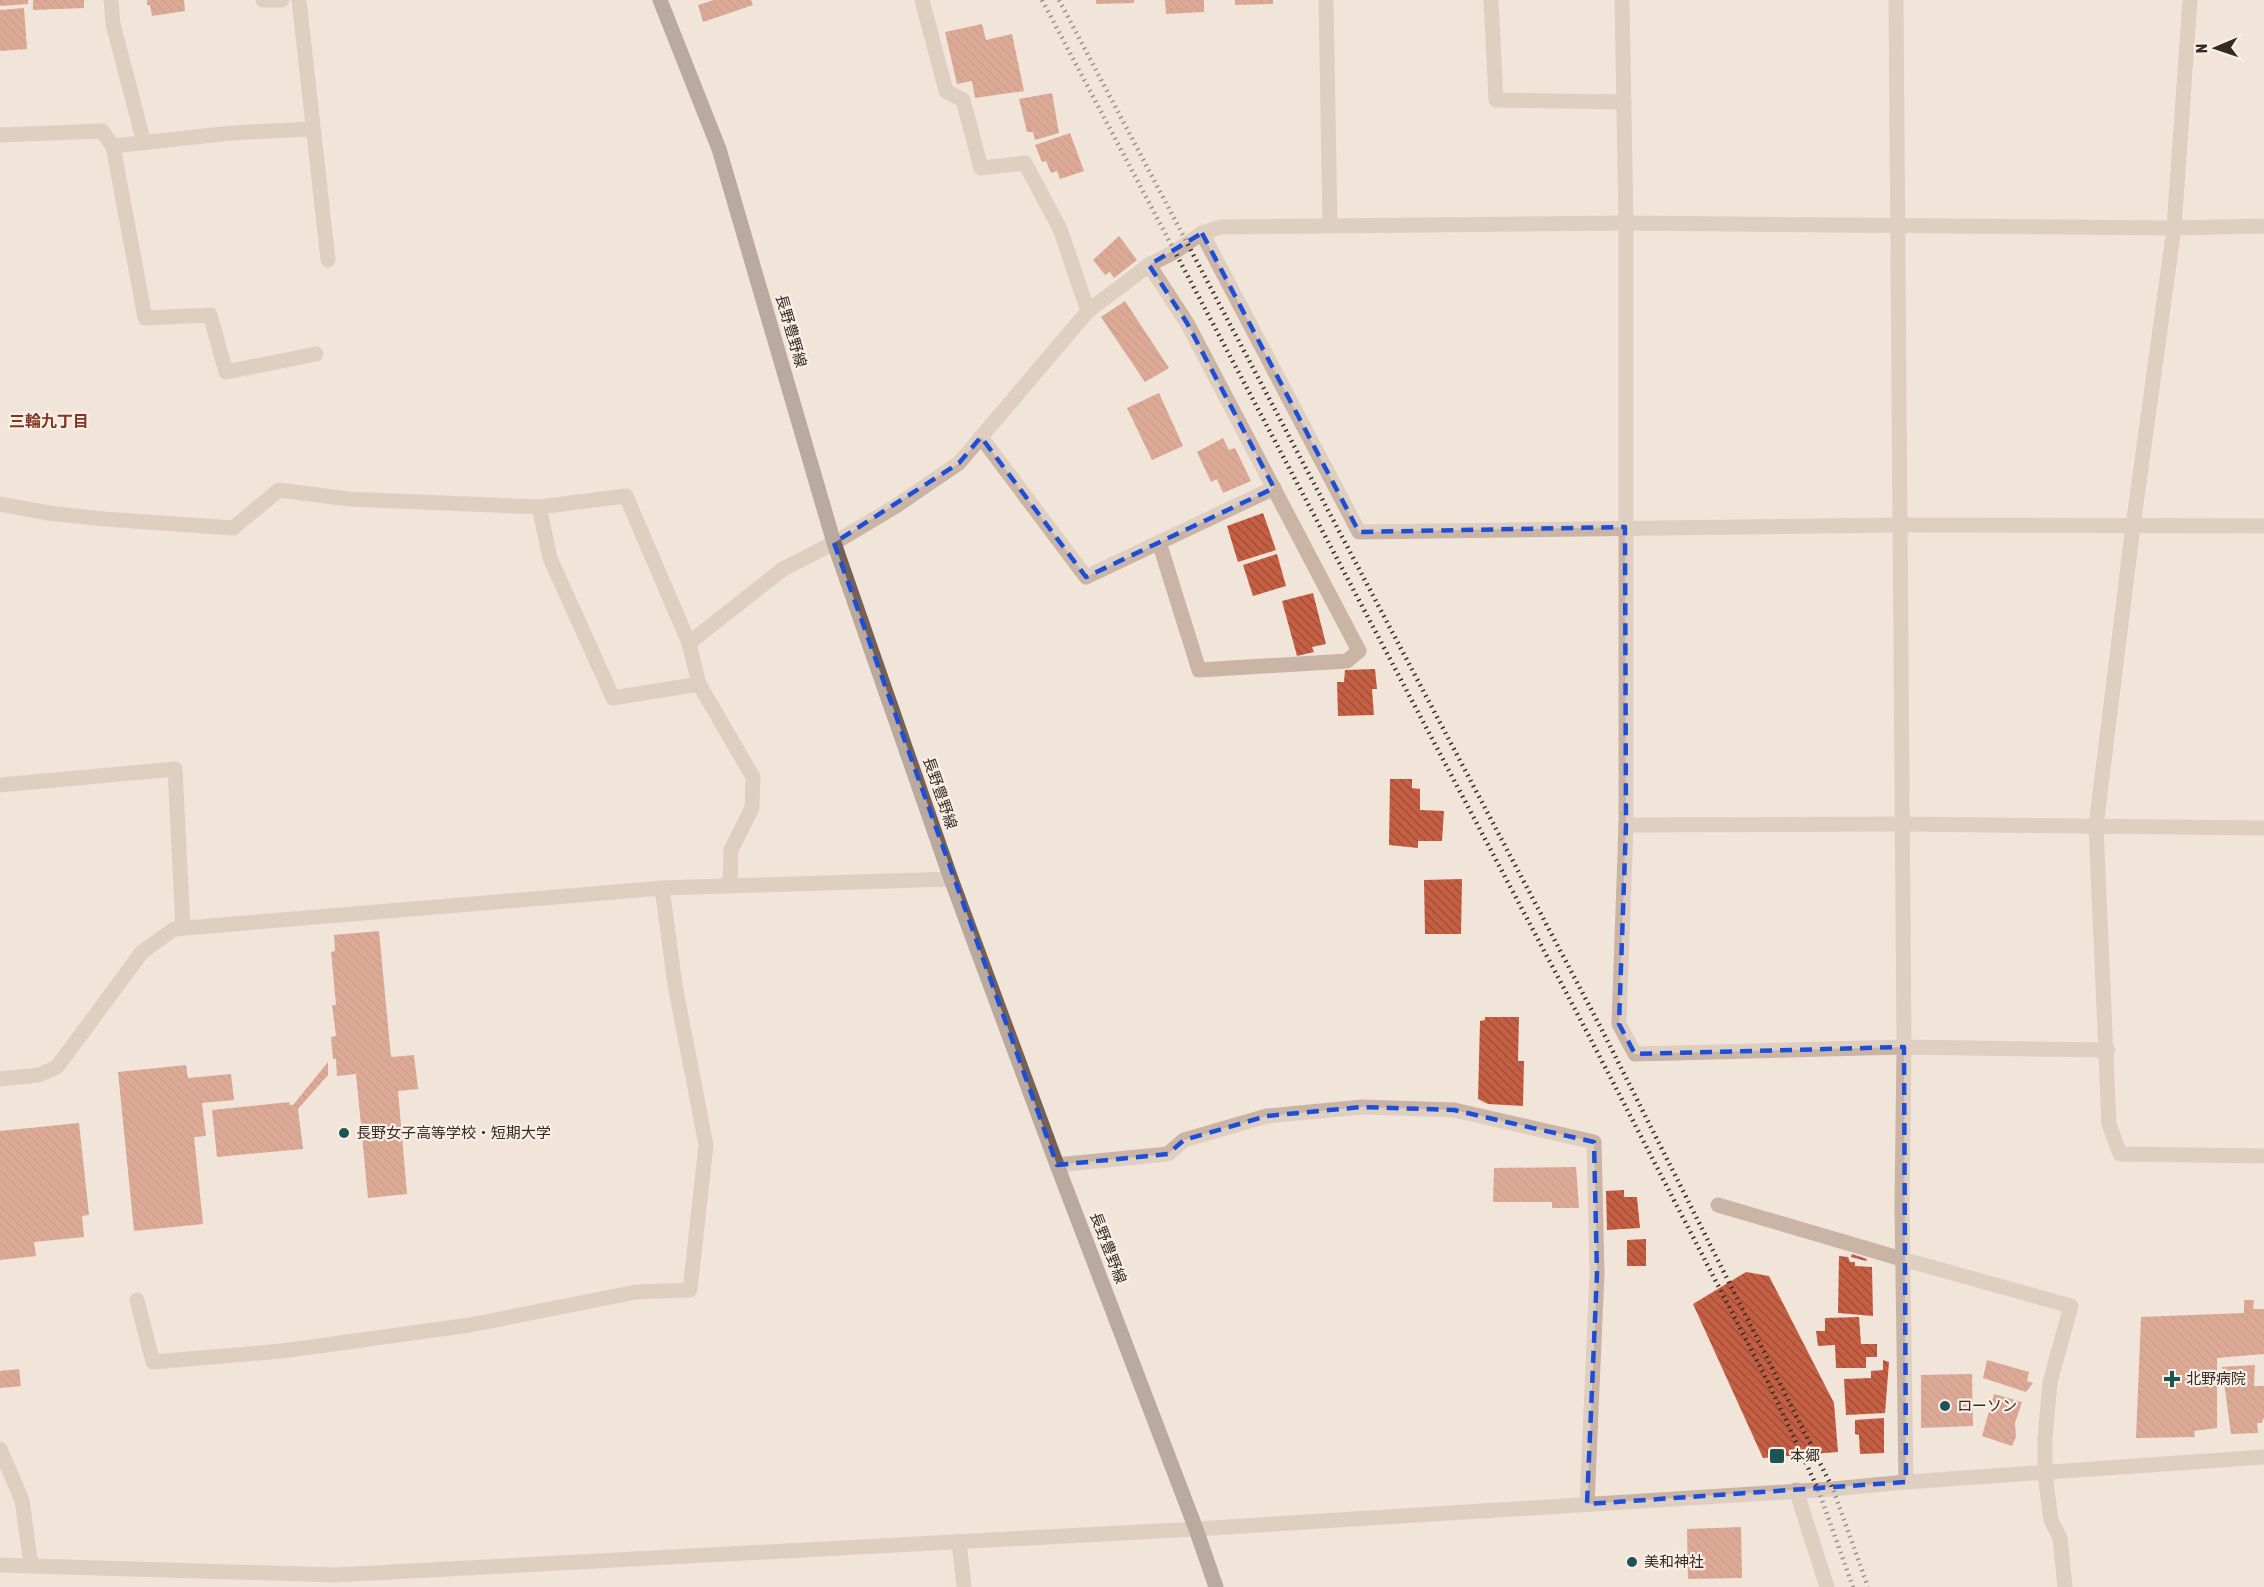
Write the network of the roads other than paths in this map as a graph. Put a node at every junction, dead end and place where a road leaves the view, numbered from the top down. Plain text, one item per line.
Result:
1 (111, 0) edge
2 (263, 0) edge
3 (282, 0) edge
4 (299, 0) edge
5 (660, 0) edge
6 (922, 0) edge
7 (1326, 0) edge
8 (1491, 0) edge
9 (1622, 0) edge
10 (1896, 0) edge
11 (2190, 0) edge
12 (1624, 102) junction
13 (312, 129) junction
14 (0, 135) edge
15 (144, 142) junction
16 (113, 146) junction
17 (1626, 223) junction
18 (1899, 224) junction
19 (1330, 225) junction
20 (2264, 226) edge
21 (2174, 228) junction
22 (1202, 233) junction
23 (328, 260) dead end
24 (1149, 265) junction
25 (1088, 311) junction
26 (316, 354) dead end
27 (981, 437) junction
28 (1274, 488) junction
29 (0, 504) edge
30 (539, 507) junction
31 (1900, 525) junction
32 (2133, 526) junction
33 (2264, 526) edge
34 (1625, 528) junction
35 (1159, 542) junction
36 (834, 543) junction
37 (688, 643) junction
38 (699, 684) junction
39 (0, 785) edge
40 (1626, 825) junction
41 (1902, 825) junction
42 (2096, 825) junction
43 (2264, 828) edge
44 (951, 879) junction
45 (730, 885) junction
46 (662, 888) junction
47 (183, 928) junction
48 (1904, 1047) junction
49 (2108, 1050) junction
50 (0, 1079) edge
51 (2264, 1156) edge
52 (1057, 1165) junction
53 (1718, 1205) dead end
54 (1902, 1259) junction
55 (137, 1300) dead end
56 (0, 1449) edge
57 (2264, 1458) edge
58 (2045, 1474) junction
59 (1906, 1482) junction
60 (1796, 1490) junction
61 (1587, 1504) junction
62 (1196, 1529) junction
63 (959, 1542) junction
64 (0, 1565) edge
65 (31, 1566) junction
66 (964, 1587) edge
67 (1215, 1587) edge
68 (1827, 1587) edge
69 (2065, 1587) edge

1 - 15 street
2 - 3 street
4 - 13 street
5 - 36 main road, 長野豊野線
6 - 25 street
7 - 19 street
8 - 12 street
9 - 12 street
10 - 18 street
11 - 21 street
12 - 17 street
13 - 15 street
13 - 23 street
14 - 16 street
15 - 16 street
16 - 26 street
17 - 18 street
17 - 19 street
17 - 34 street
18 - 21 street
18 - 31 street
19 - 22 street
20 - 21 street
21 - 32 street
22 - 24 street
22 - 34 street
24 - 25 street
24 - 28 street
25 - 27 street
27 - 35 street
27 - 36 street
28 - 35 street
28 - 35 street
29 - 30 street
30 - 37 street
30 - 38 street
31 - 32 street
31 - 34 street
31 - 41 street
32 - 33 street
32 - 42 street
34 - 40 street
36 - 37 street
36 - 44 main road, 長野豊野線
37 - 38 street
38 - 45 street
39 - 47 street
40 - 41 street
40 - 48 street
41 - 42 street
41 - 48 street
42 - 43 street
42 - 49 street
44 - 45 street
44 - 52 main road, 長野豊野線
45 - 46 street
46 - 47 street
46 - 55 street
47 - 50 street
48 - 49 street
48 - 54 street
49 - 51 street
52 - 61 street
52 - 62 main road, 長野豊野線
53 - 54 street
54 - 58 street
54 - 59 street
56 - 65 street
57 - 58 street
58 - 59 street
58 - 69 street
59 - 60 street
60 - 61 street
60 - 68 street
61 - 62 street
62 - 63 street
62 - 67 main road, 長野豊野線
63 - 65 street
63 - 66 street
64 - 65 street

